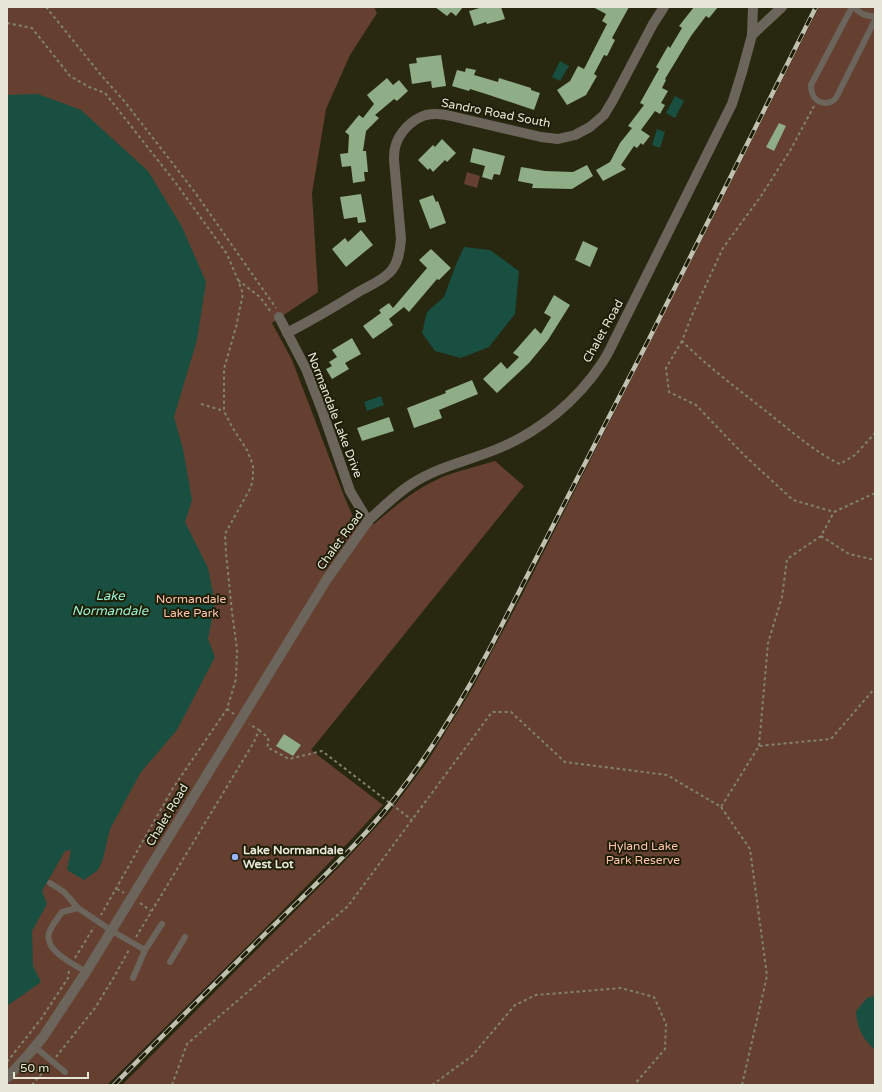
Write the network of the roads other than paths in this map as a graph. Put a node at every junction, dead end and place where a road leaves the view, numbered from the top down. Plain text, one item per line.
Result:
1 (664, 7) edge
2 (753, 7) edge
3 (782, 7) edge
4 (853, 7) edge
5 (875, 16) edge
6 (875, 20) edge
7 (752, 35) junction
8 (279, 317) road end
9 (287, 333) junction
10 (368, 521) junction
11 (50, 883) dead end
12 (78, 908) junction
13 (162, 924) dead end
14 (112, 931) junction
15 (185, 937) dead end
16 (145, 950) junction
17 (170, 962) dead end
18 (86, 972) junction
19 (133, 978) dead end
20 (35, 1047) junction
21 (66, 1072) dead end
22 (7, 1078) edge

1 - 9 street, Sandro Road South
2 - 7 street, Chalet Road
3 - 7 street
4 - 5 lane
4 - 6 lane
7 - 10 street, Chalet Road
8 - 9 street, Normandale Lake Drive
9 - 10 street, Normandale Lake Drive
10 - 14 street, Chalet Road
11 - 12 lane
12 - 14 lane
12 - 18 lane
13 - 16 lane
14 - 16 lane
14 - 18 street, Chalet Road
15 - 17 lane
16 - 19 lane
18 - 20 street, Chalet Road
20 - 21 lane
20 - 22 street, Chalet Road

